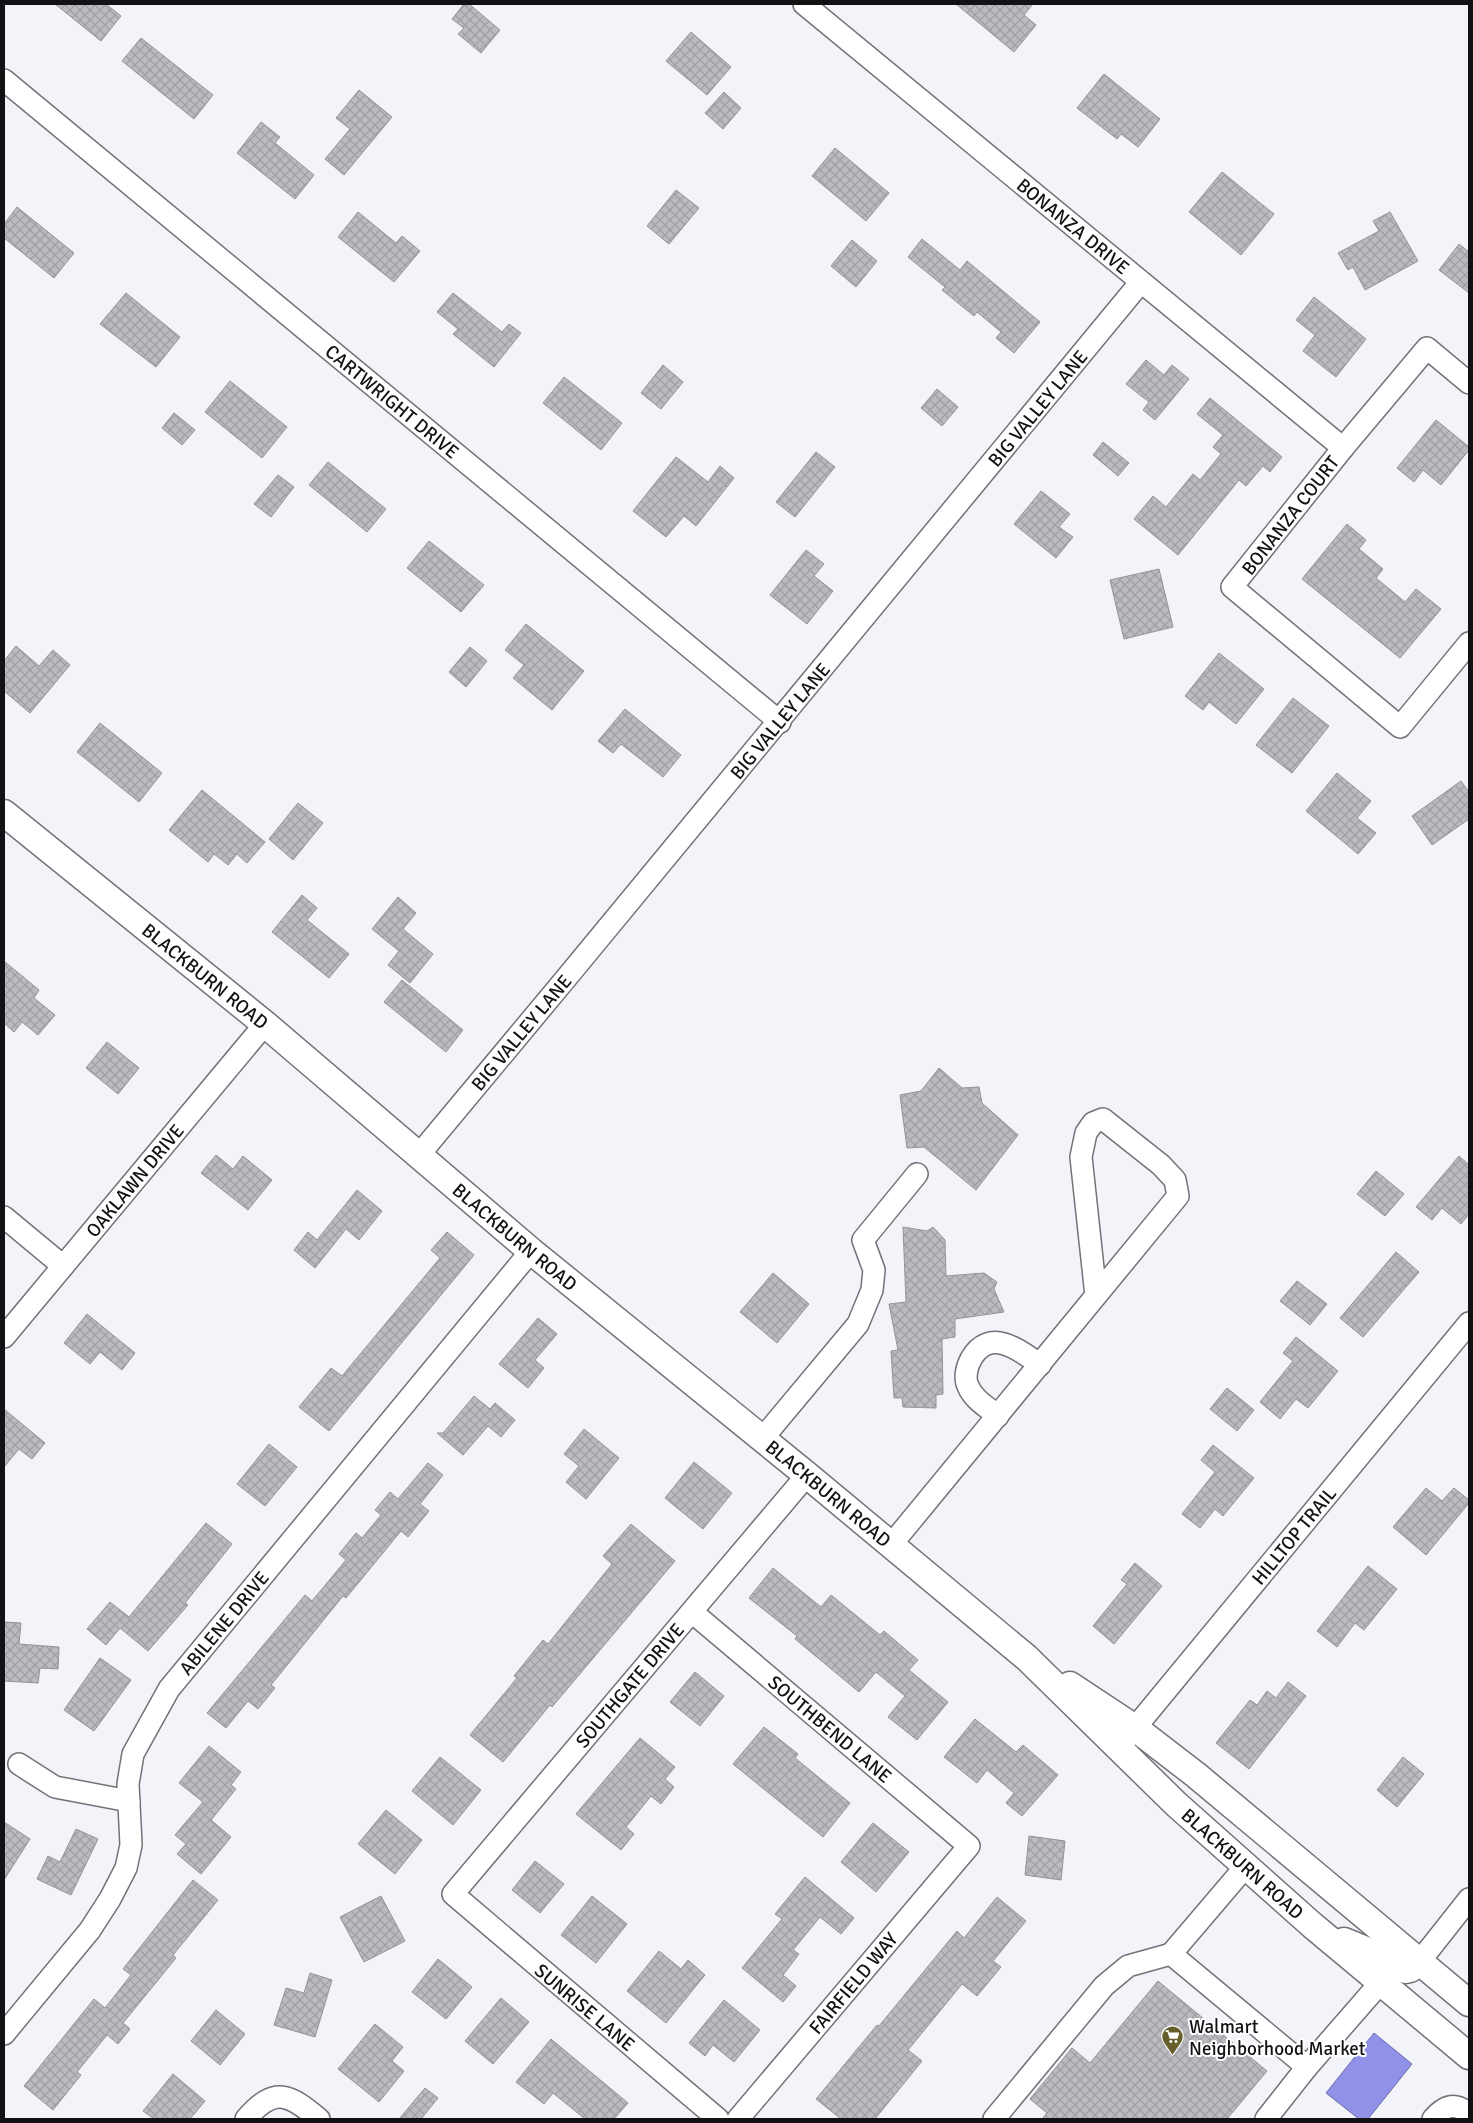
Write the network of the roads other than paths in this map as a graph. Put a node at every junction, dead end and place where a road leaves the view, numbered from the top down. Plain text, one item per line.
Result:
1 (804, 4) edge
2 (4, 80) edge
3 (1140, 282) junction
4 (1469, 383) edge
5 (1343, 448) junction
6 (1469, 643) edge
7 (780, 722) junction
8 (4, 813) edge
9 (266, 1024) junction
10 (418, 1156) junction
11 (917, 1174) dead end
12 (4, 1217) edge
13 (531, 1251) junction
14 (63, 1266) junction
15 (1096, 1296) junction
16 (1469, 1323) edge
17 (4, 1337) edge
18 (1040, 1365) junction
19 (998, 1416) junction
20 (762, 1439) junction
21 (807, 1475) junction
22 (891, 1545) junction
23 (692, 1612) junction
24 (1027, 1658) junction
25 (1135, 1728) junction
26 (1119, 1748) junction
27 (19, 1764) dead end
28 (129, 1801) junction
29 (1271, 1838) junction
30 (969, 1846) joint
31 (1246, 1866) junction
32 (453, 1894) joint
33 (1469, 1899) edge
34 (1312, 1925) junction
35 (1171, 1954) junction
36 (1420, 1961) junction
37 (1380, 1982) junction
38 (1469, 2003) edge
39 (4, 2034) edge
40 (1469, 2056) edge
41 (1307, 2067) junction
42 (1469, 2114) edge
43 (246, 2119) edge
44 (319, 2119) edge
45 (718, 2119) edge
46 (738, 2119) edge
47 (994, 2119) edge
48 (1266, 2119) edge
49 (1433, 2119) edge

1 - 3 street, BONANZA DRIVE
2 - 7 street, CARTWRIGHT DRIVE
3 - 5 street, BONANZA DRIVE
3 - 7 street, BIG VALLEY LANE
4 - 5 street, BONANZA COURT
5 - 6 street, BONANZA COURT
7 - 10 street, BIG VALLEY LANE
8 - 9 main road, BLACKBURN ROAD
9 - 10 main road, BLACKBURN ROAD
9 - 14 street, OAKLAWN DRIVE
10 - 13 main road, BLACKBURN ROAD
11 - 20 street
12 - 14 street
13 - 20 main road, BLACKBURN ROAD
13 - 28 street, ABILENE DRIVE
14 - 17 street, OAKLAWN DRIVE
15 - 15 street
15 - 18 street
16 - 25 street, HILLTOP TRAIL
18 - 19 street
18 - 19 street
19 - 22 street
20 - 21 main road, BLACKBURN ROAD
21 - 22 main road, BLACKBURN ROAD
21 - 23 street, SOUTHGATE DRIVE
22 - 24 main road, BLACKBURN ROAD
23 - 30 street, SOUTHBEND LANE
23 - 32 street, SOUTHGATE DRIVE
24 - 25 main road, BLACKBURN ROAD
24 - 26 main road, BLACKBURN ROAD
25 - 26 street, HILLTOP TRAIL
25 - 29 main road, BLACKBURN ROAD
26 - 31 main road, BLACKBURN ROAD
27 - 28 street
28 - 39 street, ABILENE DRIVE
29 - 31 main road
29 - 36 main road, BLACKBURN ROAD
30 - 46 street, FAIRFIELD WAY
31 - 34 main road, BLACKBURN ROAD
31 - 35 street
32 - 45 street, SUNRISE LANE
33 - 36 street
34 - 36 main road
34 - 37 main road, BLACKBURN ROAD
35 - 41 street
35 - 47 street
36 - 38 main road, BLACKBURN ROAD
37 - 40 main road, BLACKBURN ROAD
37 - 41 street
41 - 48 street
42 - 49 street
43 - 44 street

